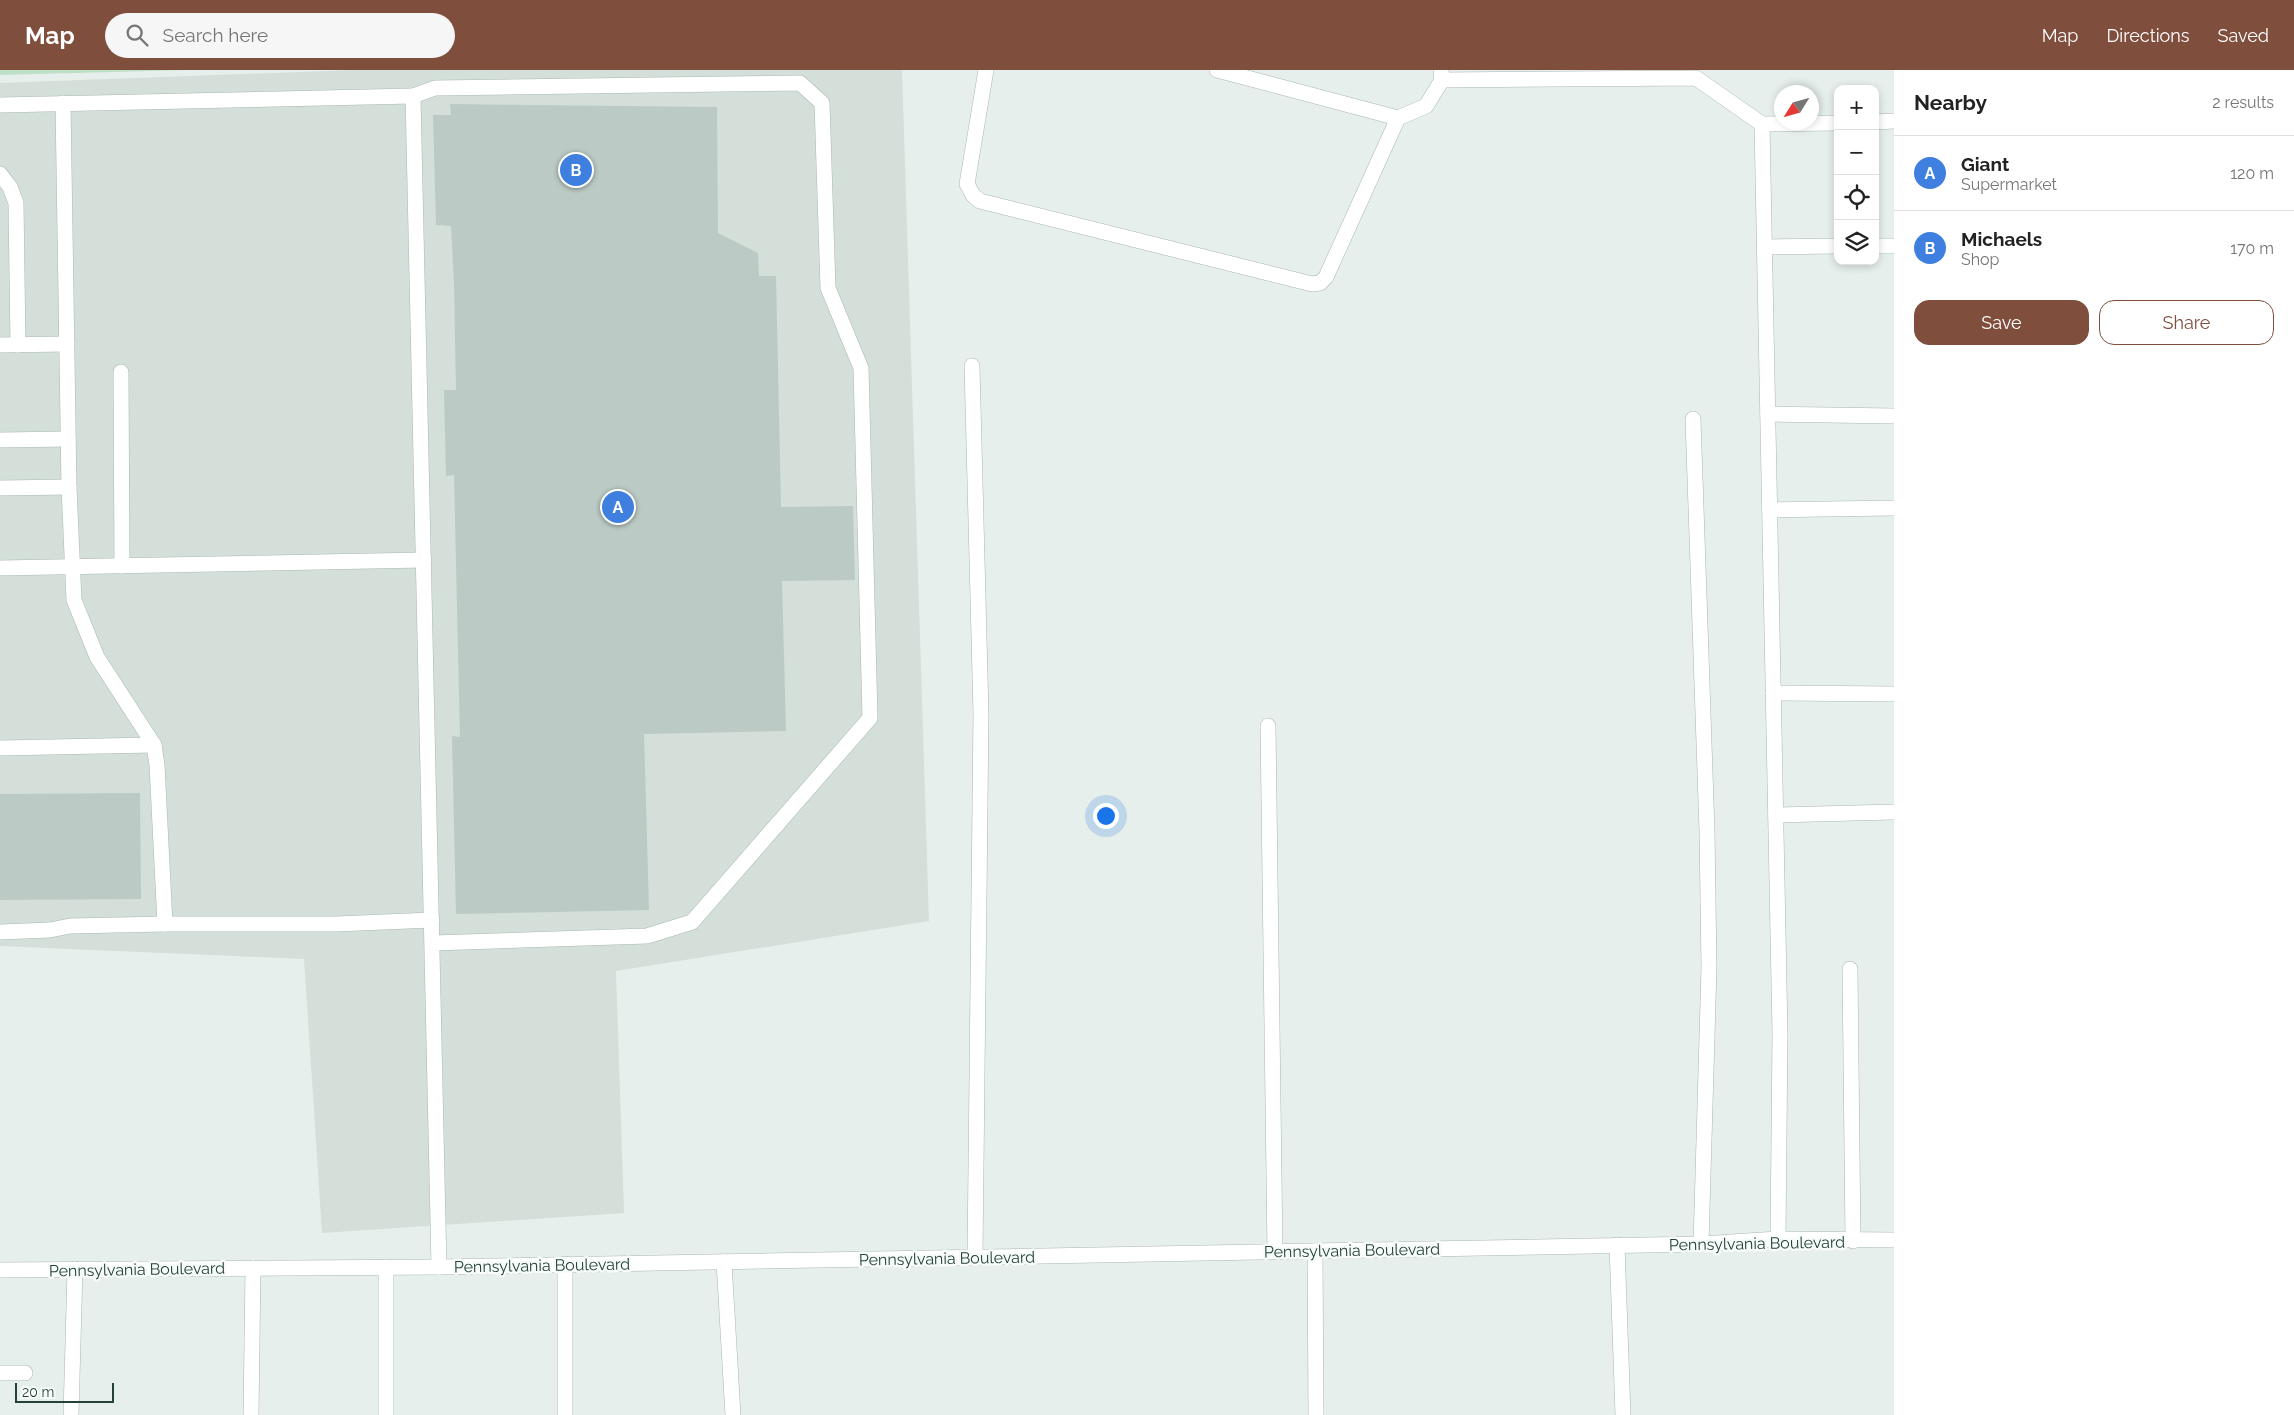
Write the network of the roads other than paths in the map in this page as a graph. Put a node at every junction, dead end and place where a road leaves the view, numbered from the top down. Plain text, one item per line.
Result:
1 (986, 70) edge
2 (1217, 70) edge
3 (1442, 75) edge
4 (413, 96) junction
5 (63, 103) junction
6 (0, 105) edge
7 (1398, 118) junction
8 (1894, 121) edge
9 (1879, 122) edge
10 (1834, 123) edge
11 (1762, 124) junction
12 (0, 174) edge
13 (1834, 246) edge
14 (1879, 246) edge
15 (1894, 246) edge
16 (1765, 247) junction
17 (67, 344) junction
18 (0, 345) edge
19 (18, 345) junction
20 (972, 366) dead end
21 (121, 372) dead end
22 (1768, 414) junction
23 (1894, 416) edge
24 (1693, 420) dead end
25 (68, 439) junction
26 (0, 440) edge
27 (69, 487) junction
28 (0, 488) edge
29 (1894, 508) edge
30 (1770, 510) junction
31 (424, 560) junction
32 (122, 566) junction
33 (73, 567) junction
34 (0, 568) edge
35 (1773, 693) junction
36 (1894, 694) edge
37 (1268, 726) dead end
38 (154, 745) junction
39 (0, 748) edge
40 (1894, 812) edge
41 (1776, 815) junction
42 (432, 920) junction
43 (165, 924) junction
44 (0, 932) edge
45 (433, 942) junction
46 (1850, 969) dead end
47 (1778, 1239) junction
48 (1894, 1240) edge
49 (1853, 1241) junction
50 (1702, 1244) junction
51 (1617, 1245) junction
52 (1275, 1251) junction
53 (1315, 1251) junction
54 (975, 1257) junction
55 (724, 1262) junction
56 (565, 1264) junction
57 (386, 1267) junction
58 (439, 1267) junction
59 (253, 1268) junction
60 (0, 1270) edge
61 (75, 1270) junction
62 (0, 1373) edge
63 (25, 1373) dead end
64 (71, 1415) edge
65 (251, 1415) edge
66 (386, 1415) edge
67 (565, 1415) edge
68 (733, 1415) edge
69 (1316, 1415) edge
70 (1623, 1415) edge

1 - 7 street
2 - 7 street
3 - 7 street
3 - 11 street
4 - 5 street
4 - 31 street
4 - 45 street
5 - 6 street
5 - 17 street
8 - 9 street
10 - 11 street
11 - 16 street
12 - 19 street
13 - 16 street
14 - 15 street
16 - 22 street
17 - 19 street
17 - 25 street
18 - 19 street
20 - 54 street
21 - 32 street
22 - 23 street
22 - 30 street
24 - 50 street
25 - 26 street
25 - 27 street
27 - 28 street
27 - 33 street
29 - 30 street
30 - 35 street
31 - 32 street
31 - 42 street
32 - 33 street
33 - 34 street
33 - 38 street
35 - 36 street
35 - 41 street
37 - 52 street
38 - 39 street
38 - 43 street
40 - 41 street
41 - 47 street
42 - 43 street
42 - 45 street
43 - 44 street
45 - 58 street
46 - 49 street
47 - 49 street, Pennsylvania Boulevard
47 - 50 street, Pennsylvania Boulevard
48 - 49 street, Pennsylvania Boulevard
50 - 51 street, Pennsylvania Boulevard
51 - 53 street, Pennsylvania Boulevard
51 - 70 street
52 - 53 street, Pennsylvania Boulevard
52 - 54 street, Pennsylvania Boulevard
53 - 69 street
54 - 55 street, Pennsylvania Boulevard
55 - 56 street, Pennsylvania Boulevard
55 - 68 street
56 - 58 street, Pennsylvania Boulevard
56 - 67 street
57 - 58 street, Pennsylvania Boulevard
57 - 59 street, Pennsylvania Boulevard
57 - 66 street
59 - 61 street, Pennsylvania Boulevard
59 - 65 street
60 - 61 street, Pennsylvania Boulevard
61 - 64 street
62 - 63 street

